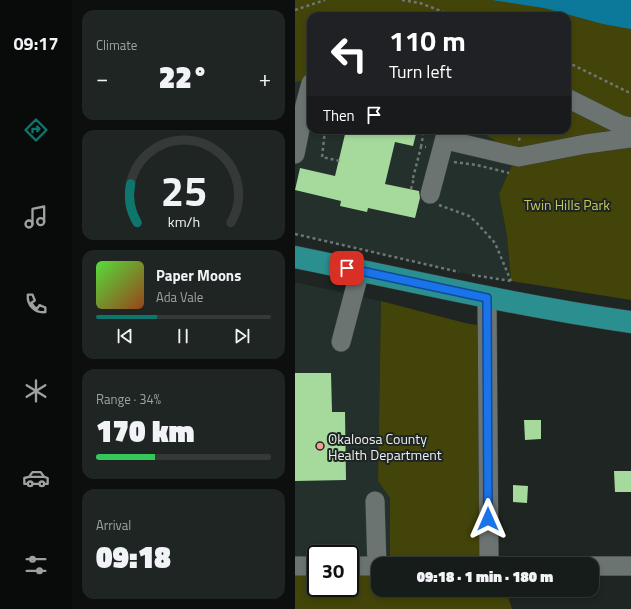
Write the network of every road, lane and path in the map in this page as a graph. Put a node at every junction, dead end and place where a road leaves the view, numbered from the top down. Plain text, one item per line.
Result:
1 (325, 0) edge
2 (402, 0) edge
3 (295, 10) edge
4 (444, 12) edge
5 (571, 64) edge
6 (631, 92) edge
7 (304, 94) edge
8 (571, 100) edge
9 (631, 127) edge
10 (325, 134) edge
11 (423, 134) edge
12 (520, 134) edge
13 (446, 135) edge
14 (631, 138) edge
15 (519, 144) dead end
16 (421, 147) dead end
17 (295, 150) edge
18 (340, 161) dead end
19 (450, 166) dead end
20 (509, 173) dead end
21 (433, 199) joint
22 (295, 234) edge
23 (295, 257) edge
24 (360, 270) junction
25 (460, 273) dead end
26 (467, 274) dead end
27 (487, 298) junction
28 (631, 322) edge
29 (341, 342) dead end
30 (375, 501) dead end
31 (378, 557) edge
32 (489, 557) edge
33 (295, 566) edge
34 (307, 566) edge
35 (359, 566) edge
36 (371, 566) edge
37 (599, 566) edge
38 (631, 566) edge

1 - 3 path
2 - 4 path
5 - 6 path
7 - 17 street
8 - 9 street
10 - 18 path
11 - 16 path
12 - 15 path
13 - 14 street
13 - 21 street
19 - 20 path
21 - 26 path
22 - 25 path
23 - 24 main road
24 - 27 main road
24 - 29 street
27 - 28 main road
27 - 32 street
30 - 31 street
33 - 34 street
35 - 36 street
37 - 38 street

